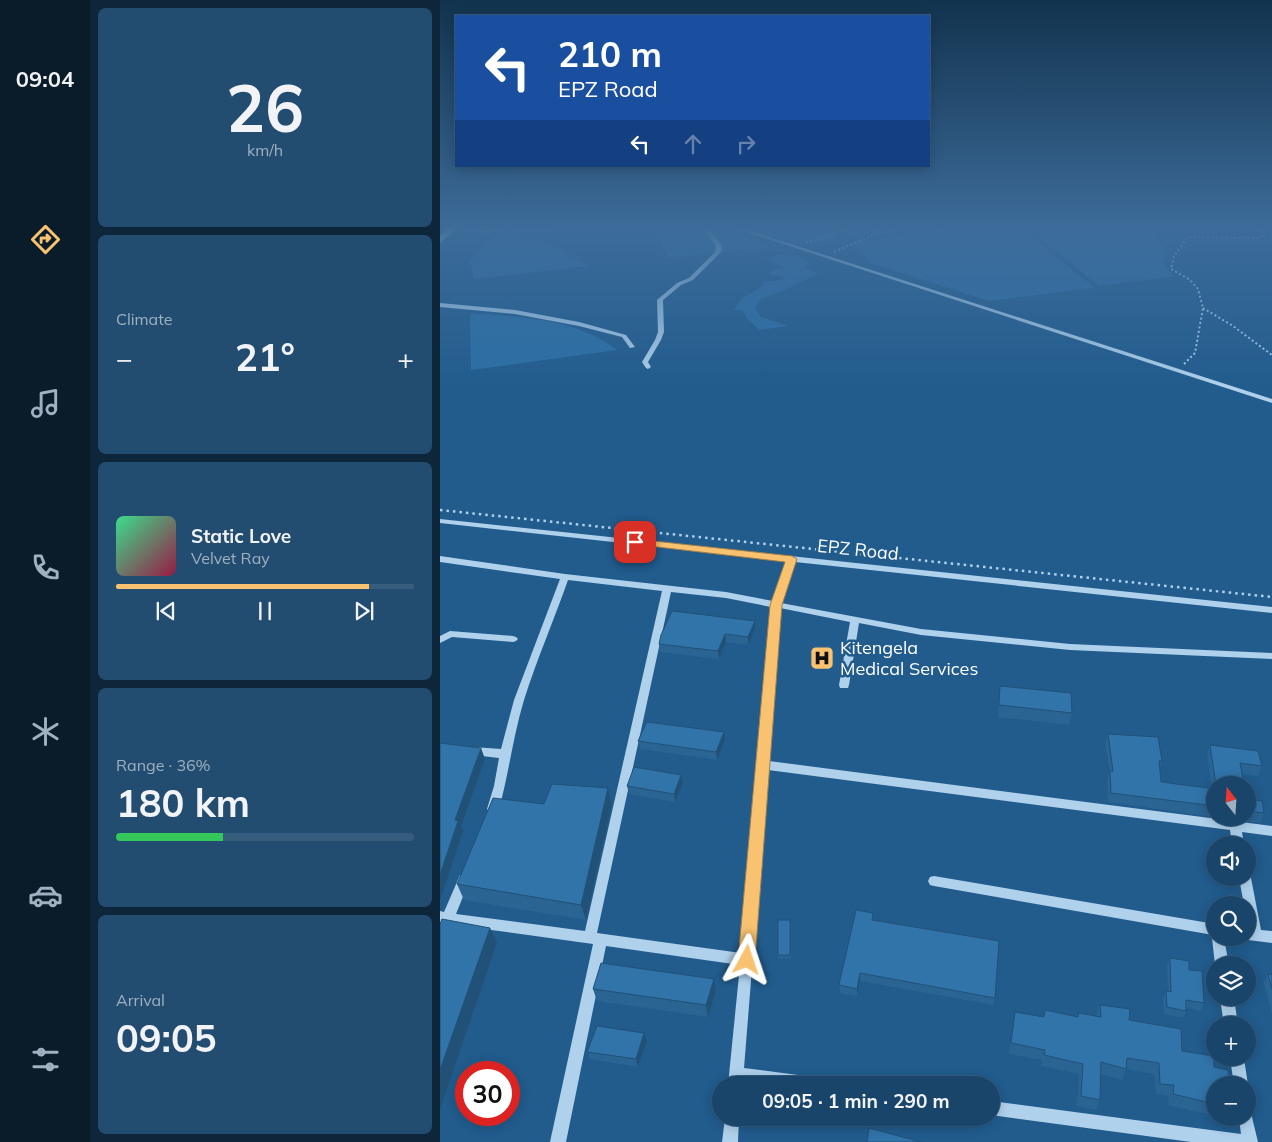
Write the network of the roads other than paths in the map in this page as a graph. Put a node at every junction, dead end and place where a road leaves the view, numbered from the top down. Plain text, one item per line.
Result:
1 (690, 279) edge
2 (893, 279) edge
3 (440, 305) edge
4 (632, 347) dead end
5 (648, 368) dead end
6 (1272, 401) edge
7 (440, 521) edge
8 (440, 559) edge
9 (792, 559) junction
10 (565, 577) junction
11 (667, 589) junction
12 (776, 605) junction
13 (1272, 610) edge
14 (855, 620) junction
15 (445, 633) edge
16 (513, 639) dead end
17 (440, 640) edge
18 (1272, 656) edge
19 (844, 686) dead end
20 (458, 749) edge
21 (505, 754) junction
22 (763, 765) junction
23 (489, 818) edge
24 (1235, 827) junction
25 (1272, 832) edge
26 (1236, 836) edge
27 (467, 873) edge
28 (934, 881) dead end
29 (444, 917) edge
30 (1206, 928) edge
31 (1256, 935) edge
32 (1272, 937) edge
33 (595, 939) junction
34 (747, 960) junction
35 (736, 1076) edge
36 (1000, 1109) edge
37 (731, 1126) edge
38 (1247, 1126) edge
39 (558, 1142) edge
40 (730, 1142) edge
41 (1249, 1142) edge

1 - 5 street
2 - 6 street
3 - 4 street
7 - 9 street, EPZ Road
8 - 10 street
9 - 12 street
9 - 13 street, EPZ Road
10 - 11 street
10 - 21 street
11 - 12 street
11 - 33 street
12 - 14 street
12 - 22 street
14 - 18 street
14 - 19 street
15 - 16 street
15 - 17 street
20 - 21 street
21 - 23 street
22 - 24 street
22 - 34 street
24 - 25 street
24 - 26 street
27 - 29 street
28 - 30 street
29 - 33 street
31 - 32 street
33 - 34 street
33 - 39 street
34 - 35 street
36 - 41 street
37 - 40 street
38 - 41 street

